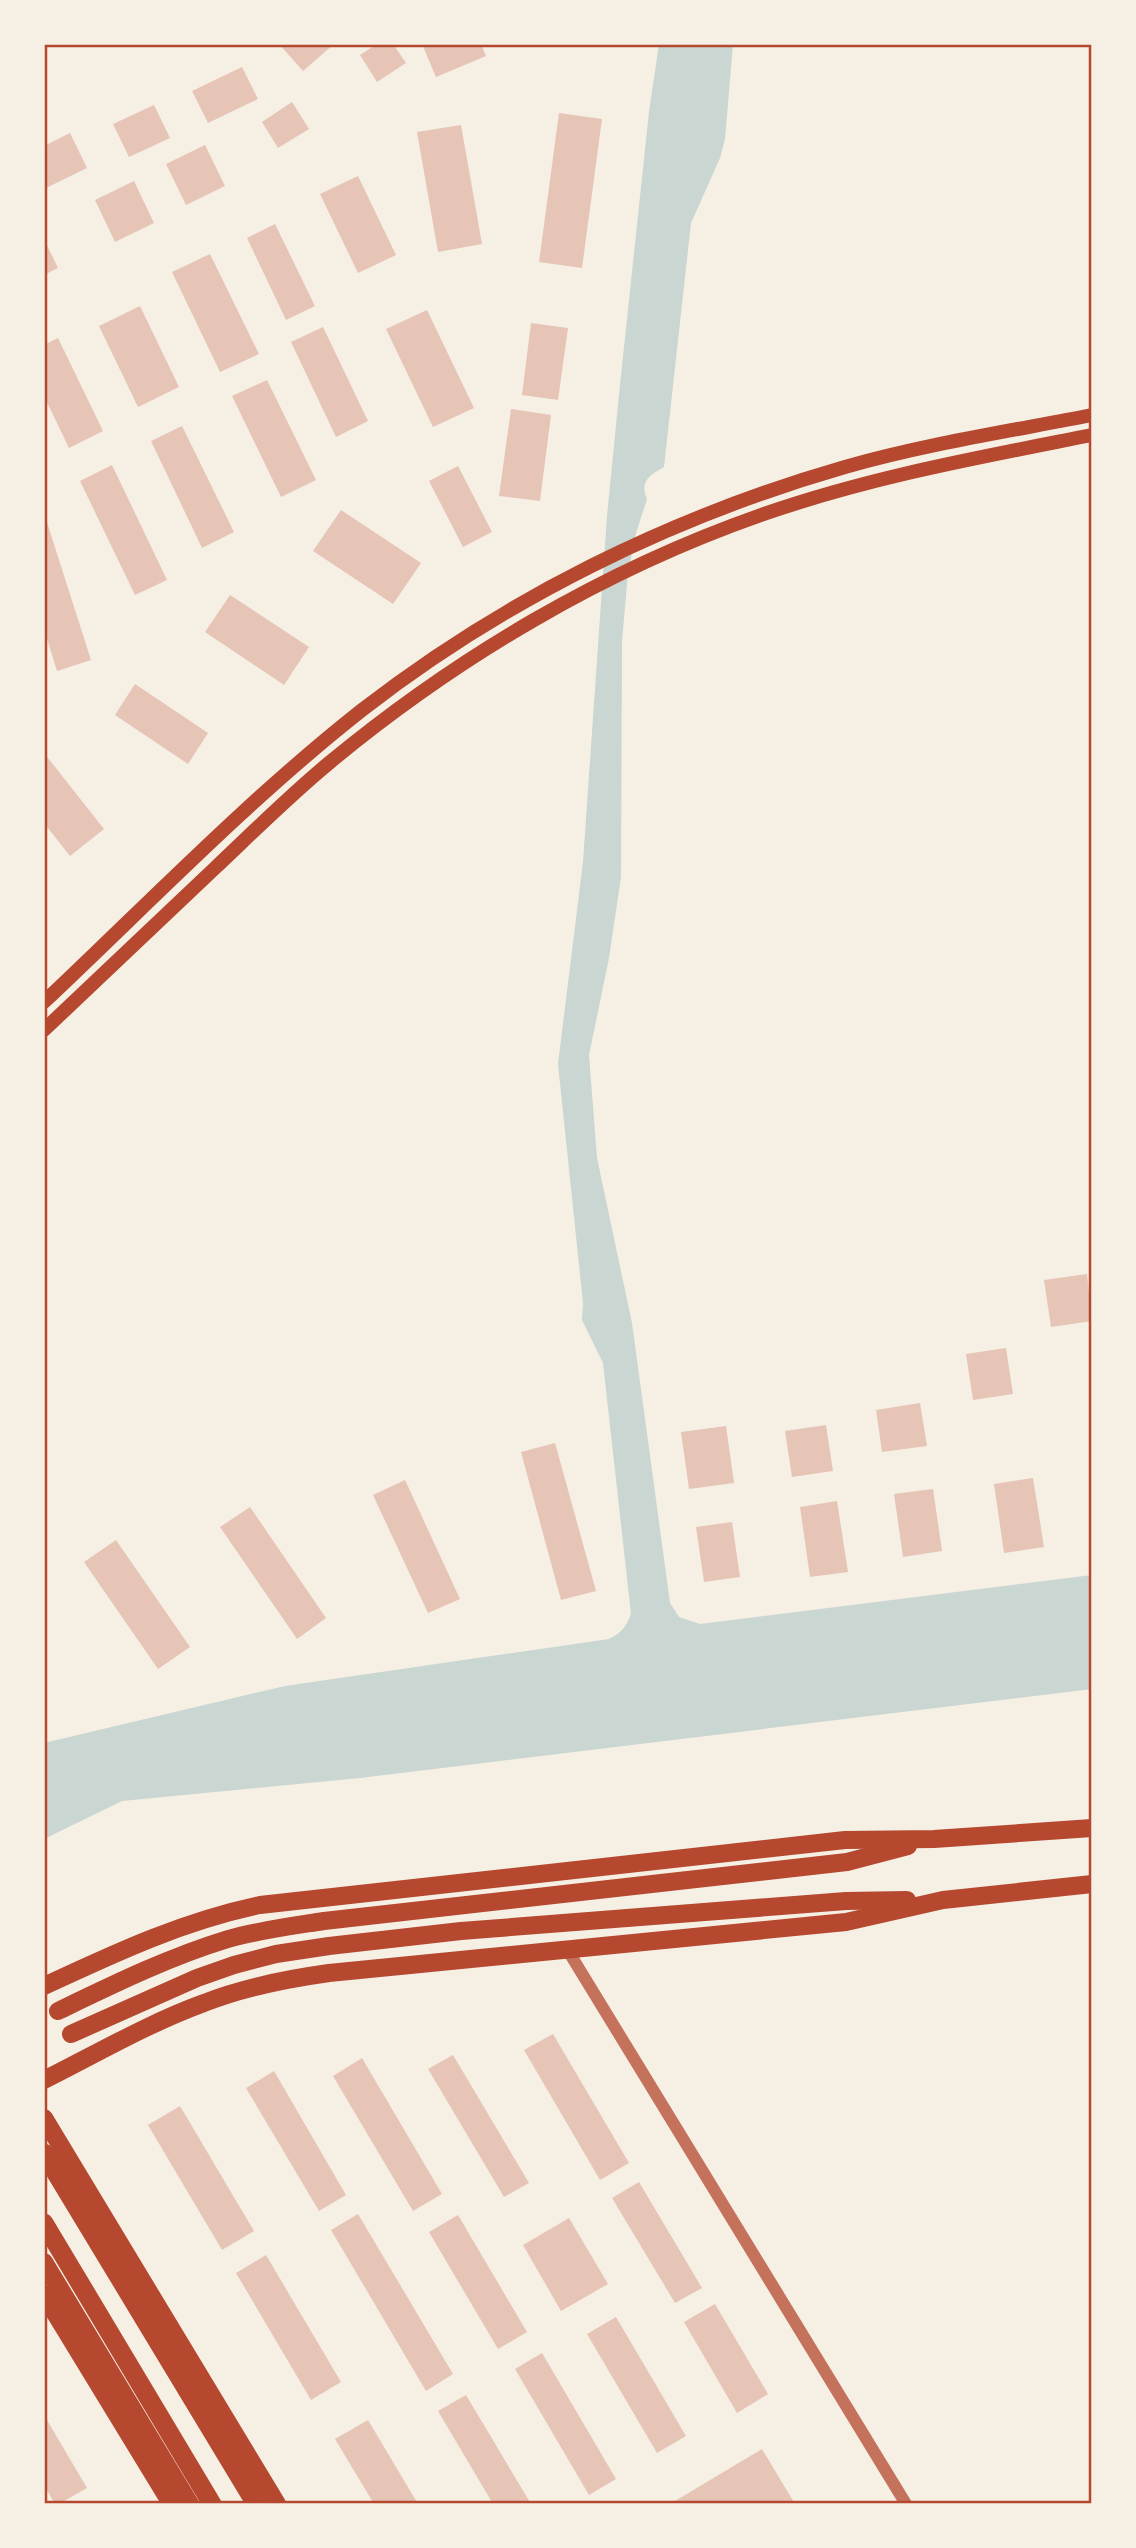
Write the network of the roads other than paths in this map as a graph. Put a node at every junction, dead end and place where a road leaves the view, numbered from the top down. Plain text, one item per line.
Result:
1 (1092, 415) edge
2 (1092, 435) edge
3 (44, 1002) edge
4 (44, 1030) edge
5 (1092, 1828) edge
6 (934, 1839) junction
7 (1092, 1884) edge
8 (943, 1900) junction
9 (567, 1949) junction
10 (44, 1986) edge
11 (58, 2011) dead end
12 (71, 2034) dead end
13 (44, 2080) edge
14 (44, 2118) edge
15 (44, 2153) edge
16 (44, 2223) edge
17 (44, 2262) edge
18 (47, 2299) edge
19 (172, 2504) edge
20 (190, 2504) edge
21 (212, 2504) edge
22 (256, 2504) edge
23 (277, 2504) edge
24 (905, 2504) edge

1 - 3 main road
2 - 4 main road
5 - 6 main road
6 - 10 main road
6 - 11 main road
7 - 8 main road
8 - 9 main road
8 - 12 main road
9 - 13 main road
9 - 24 street
14 - 23 main road
15 - 22 highway
16 - 21 highway
17 - 20 main road
18 - 19 highway

